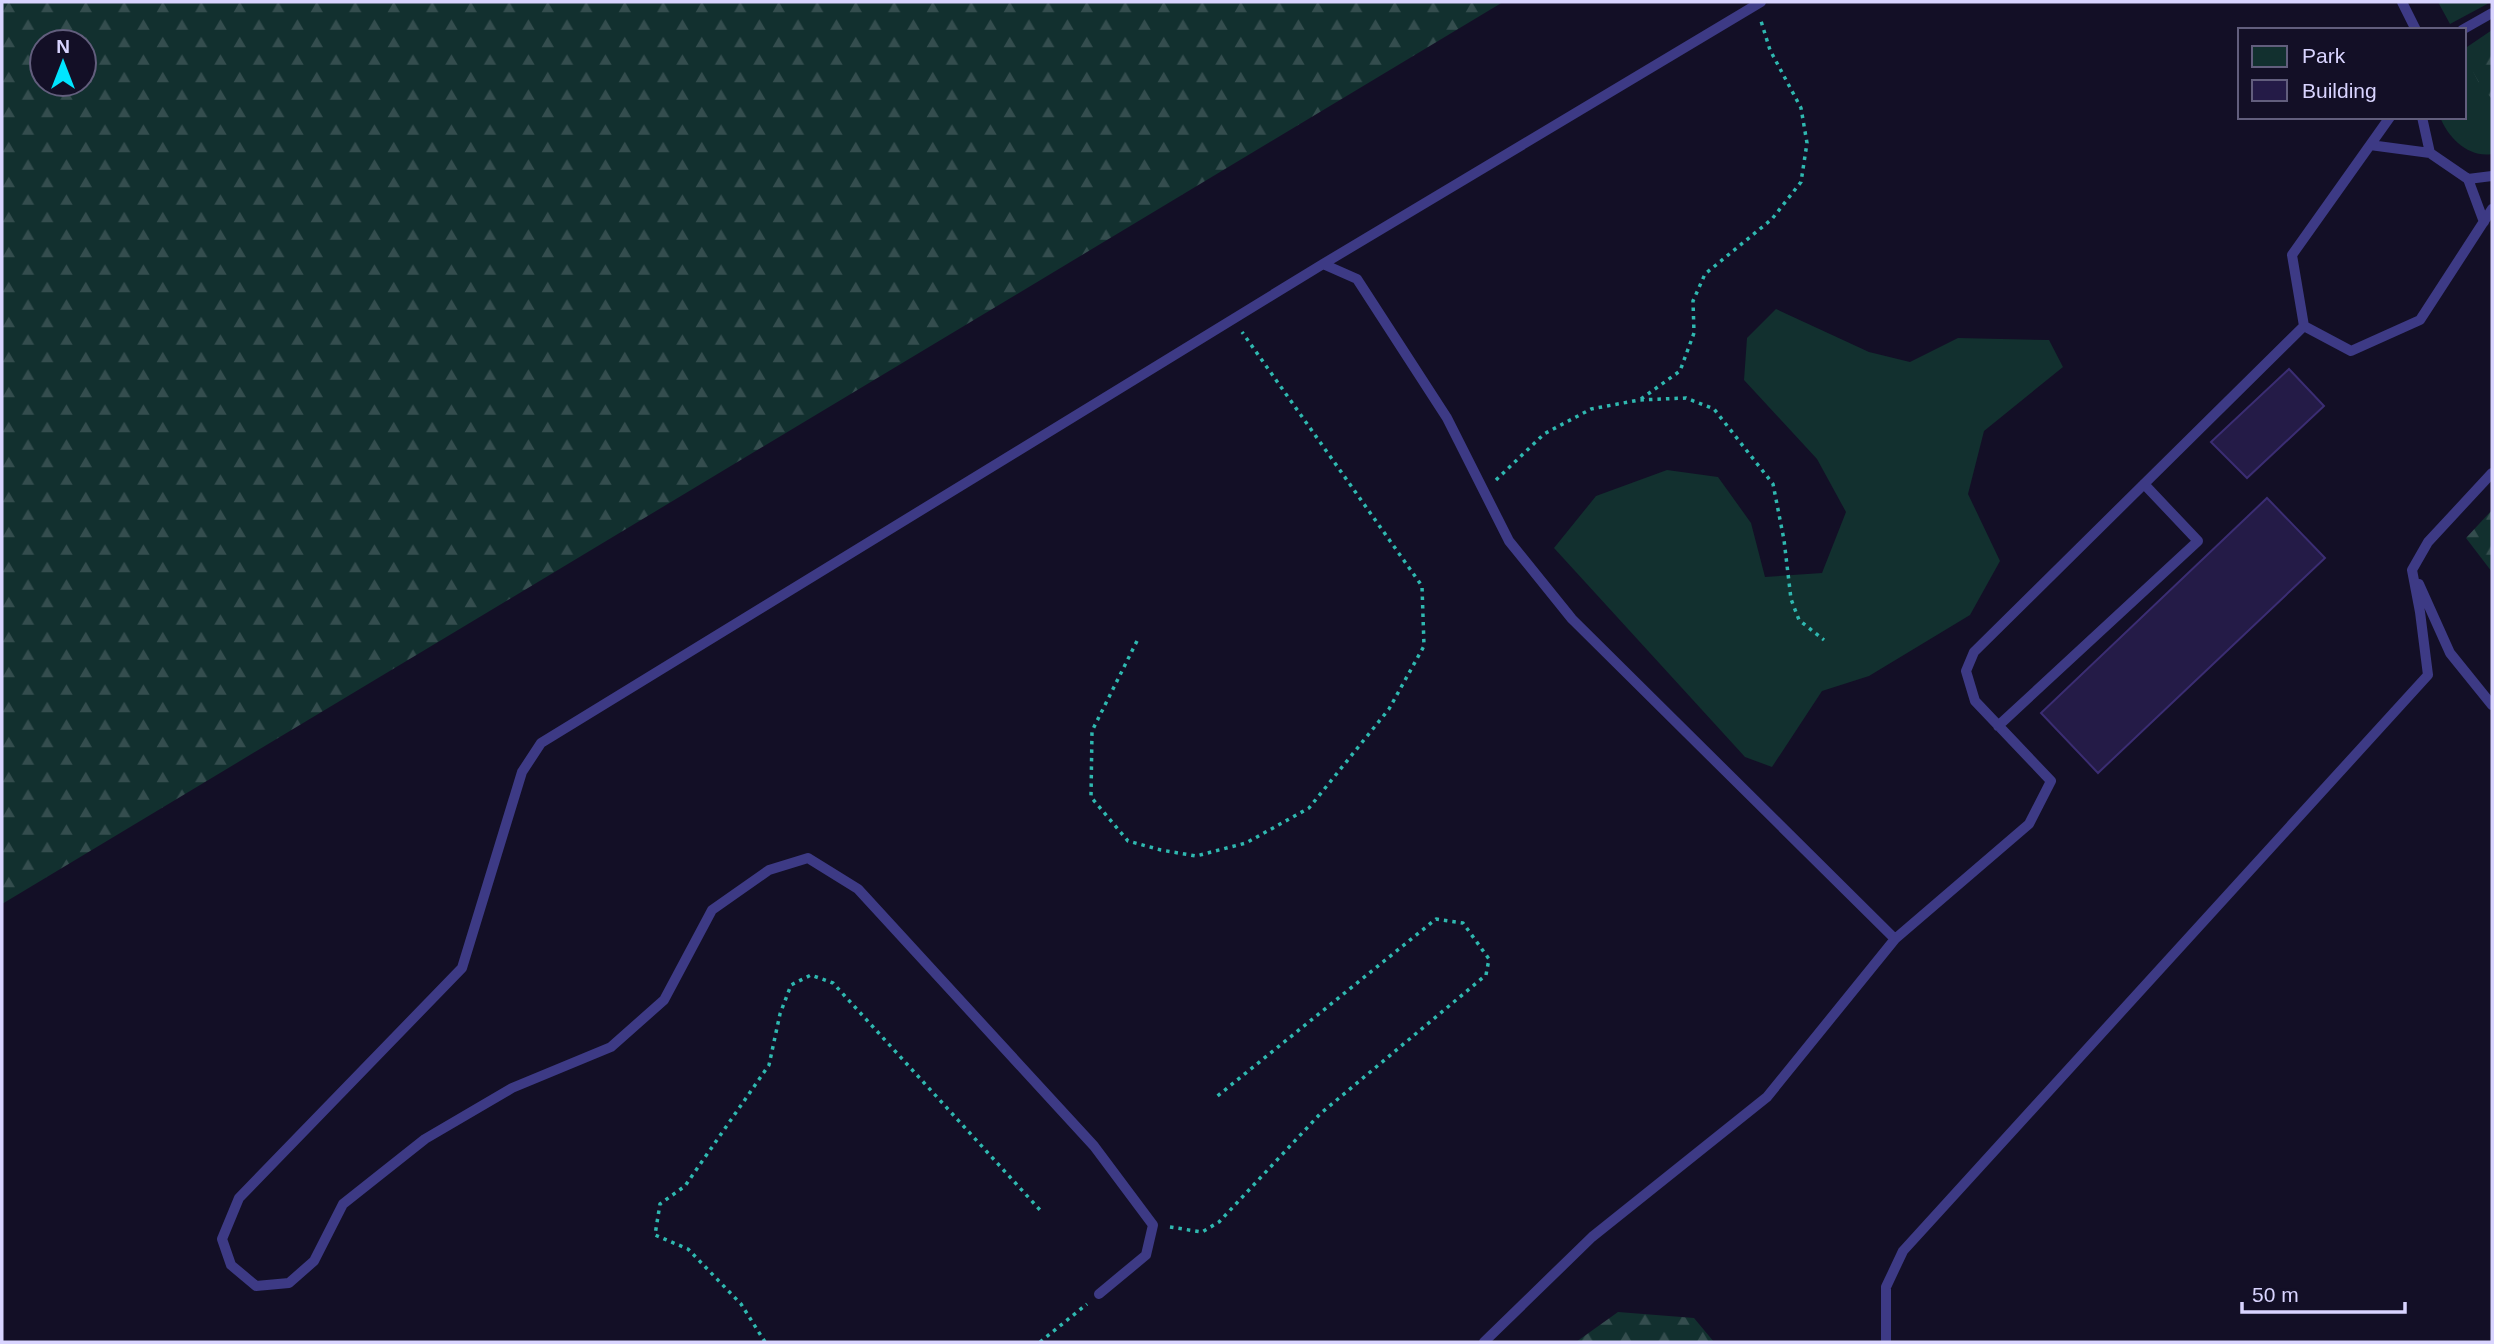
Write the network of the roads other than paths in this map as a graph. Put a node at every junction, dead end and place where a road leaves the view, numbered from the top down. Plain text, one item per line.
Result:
1 (2402, 2) edge
2 (1758, 3) edge
3 (2492, 13) edge
4 (2415, 28) edge
5 (2466, 28) edge
6 (2389, 119) edge
7 (2422, 119) edge
8 (2370, 145) junction
9 (2430, 153) junction
10 (2492, 176) edge
11 (2468, 179) junction
12 (2492, 209) edge
13 (2484, 222) junction
14 (1323, 264) junction
15 (2304, 326) junction
16 (2492, 474) edge
17 (2144, 484) junction
18 (2413, 568) junction
19 (2492, 705) edge
20 (1998, 726) junction
21 (1895, 939) junction
22 (1099, 1294) road end
23 (1484, 1342) edge
24 (1886, 1342) edge

1 - 4 lane
2 - 14 lane
3 - 5 lane
6 - 8 lane
7 - 9 lane
8 - 9 lane
8 - 15 lane
9 - 11 lane
10 - 11 lane
11 - 13 lane
12 - 13 lane
13 - 15 lane
14 - 21 lane
14 - 22 lane
15 - 17 lane
16 - 18 lane
17 - 20 lane
17 - 20 lane
18 - 19 lane
18 - 24 lane
20 - 21 lane
21 - 23 lane

